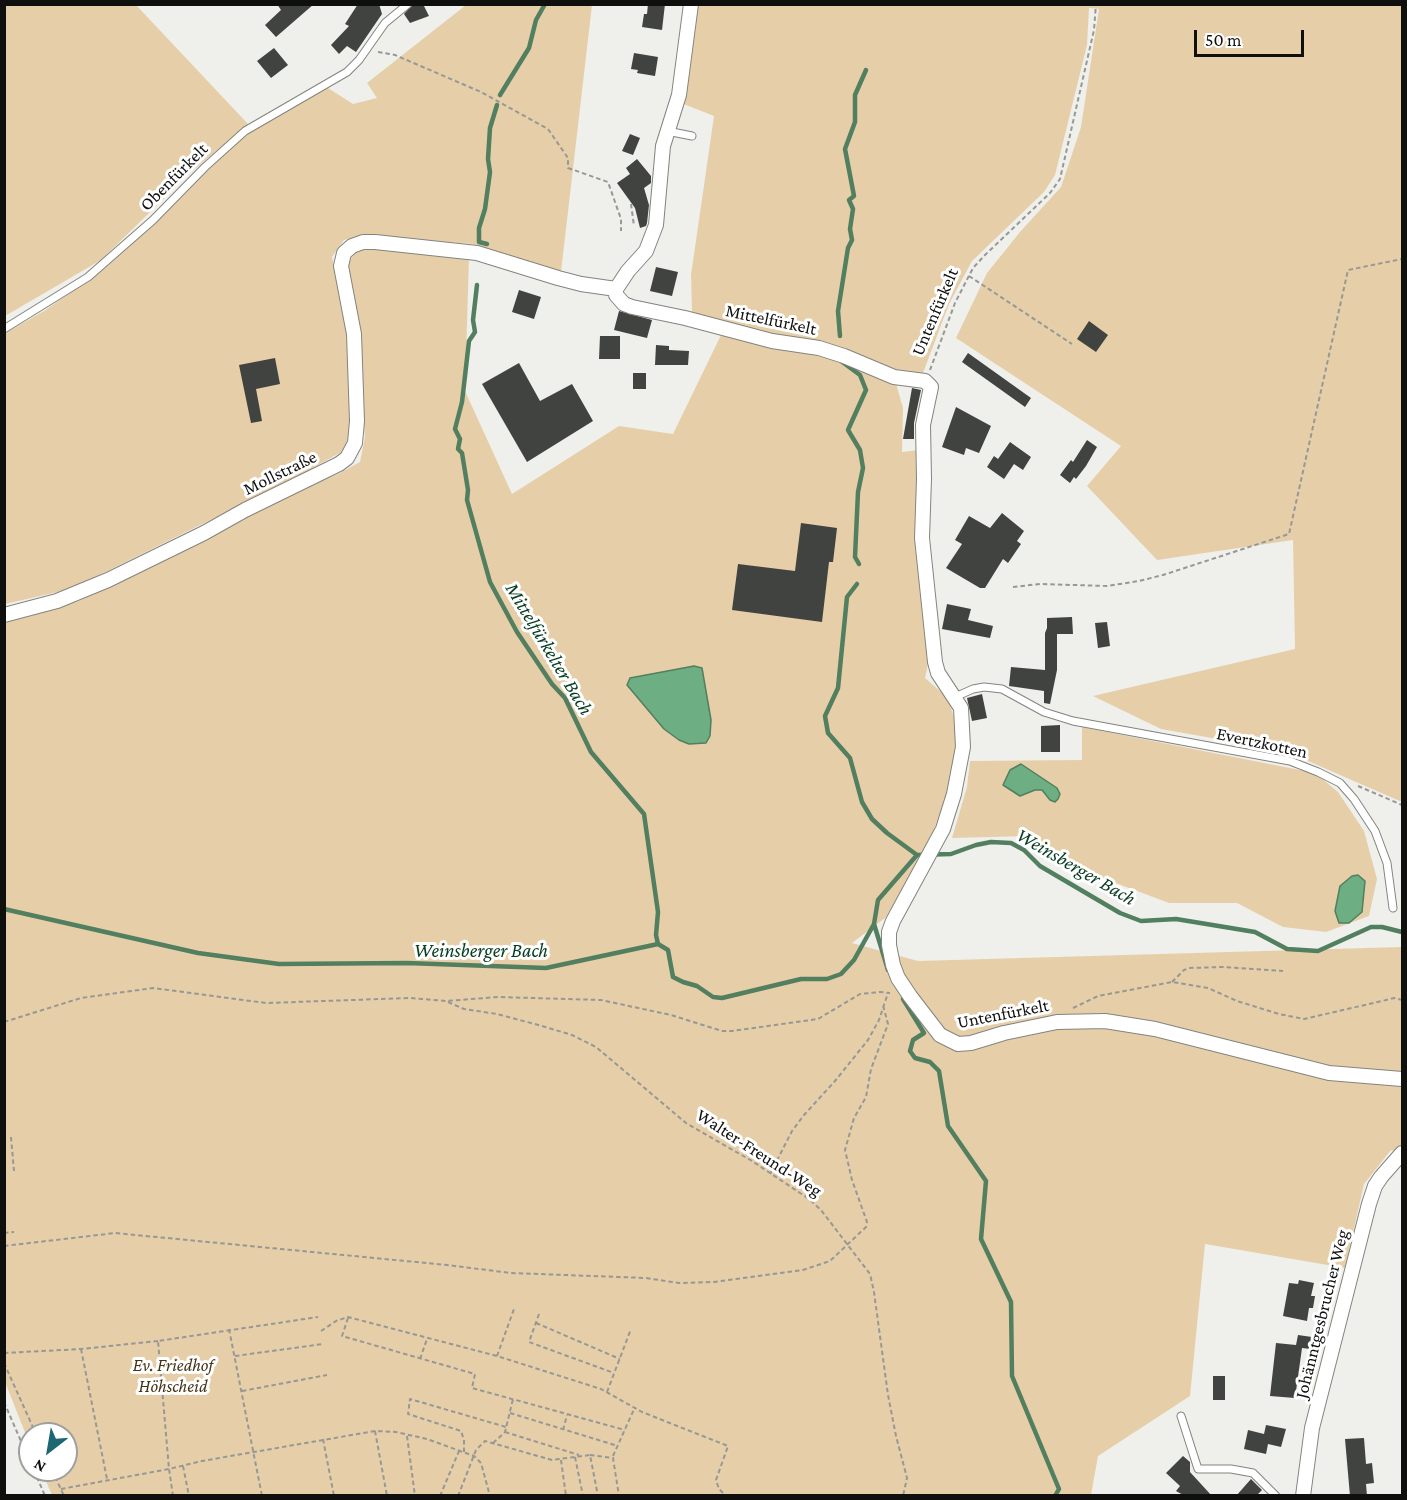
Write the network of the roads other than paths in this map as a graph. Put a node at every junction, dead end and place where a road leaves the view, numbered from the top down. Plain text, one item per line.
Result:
1 (396, 4) edge
2 (408, 4) edge
3 (691, 4) edge
4 (390, 17) junction
5 (667, 131) junction
6 (692, 136) dead end
7 (616, 289) junction
8 (4, 329) edge
9 (925, 381) joint
10 (4, 615) edge
11 (955, 697) junction
12 (1393, 908) dead end
13 (1402, 1079) edge
14 (1402, 1153) edge
15 (1181, 1416) dead end
16 (1276, 1496) edge
17 (1303, 1496) edge

1 - 4 lane
2 - 4 lane
3 - 5 street
4 - 8 lane, Obenfürkelt
5 - 6 lane
5 - 7 street
7 - 9 street, Mittelfürkelt
7 - 10 street, Mollstraße
9 - 11 street, Untenfürkelt
11 - 12 lane, Evertzkotten
11 - 13 street, Untenfürkelt
14 - 17 street, Johänntgesbrucher Weg
15 - 16 lane

